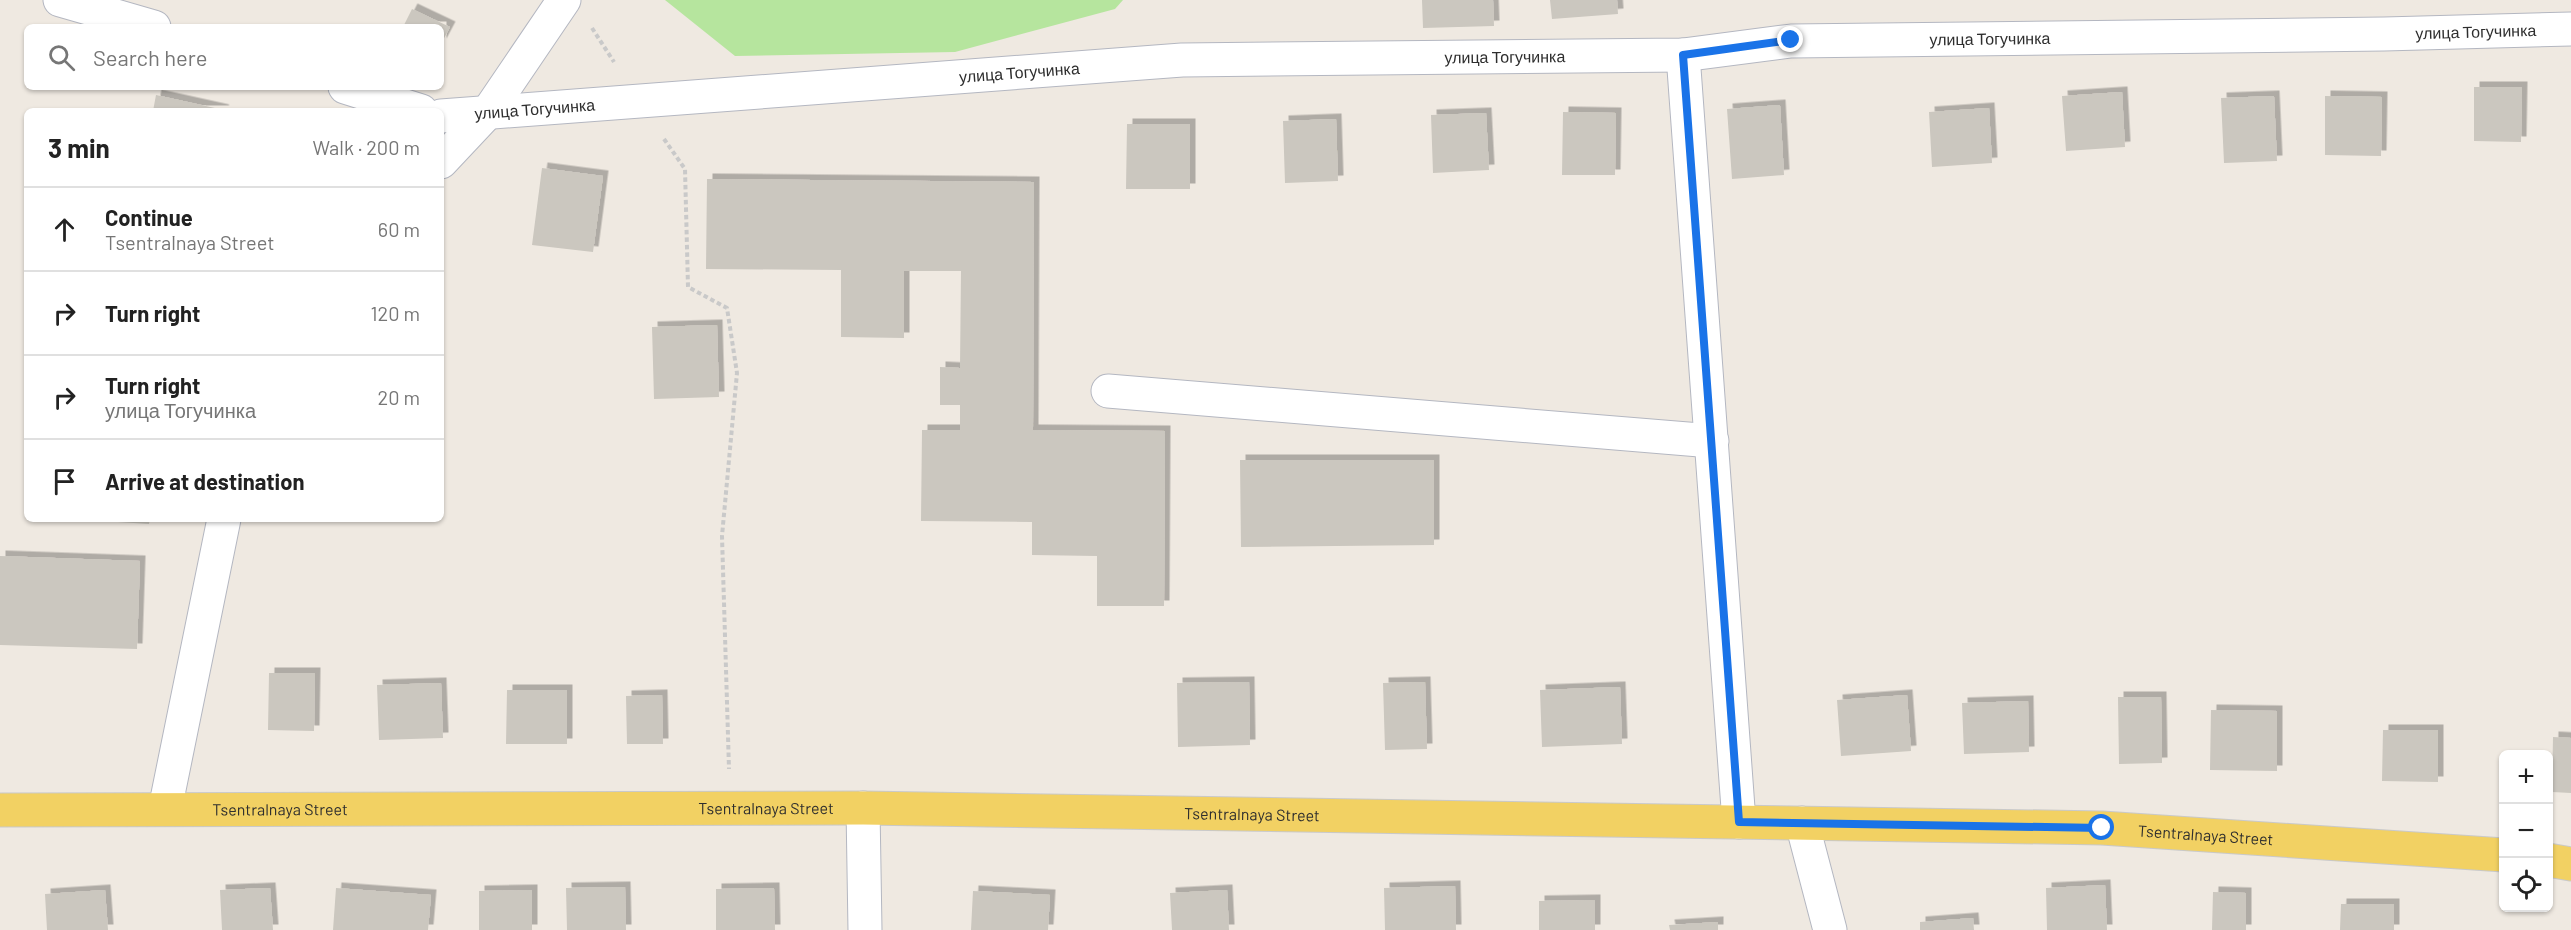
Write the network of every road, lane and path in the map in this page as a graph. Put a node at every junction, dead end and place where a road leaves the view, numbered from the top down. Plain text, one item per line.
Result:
1 (60, 0) edge
2 (564, 0) edge
3 (144, 24) edge
4 (590, 24) dead end
5 (2571, 29) edge
6 (1683, 55) junction
7 (354, 90) edge
8 (640, 101) junction
9 (412, 108) edge
10 (488, 112) junction
11 (444, 116) edge
12 (444, 159) edge
13 (1108, 391) dead end
14 (1712, 441) junction
15 (223, 522) edge
16 (730, 808) junction
17 (862, 808) junction
18 (165, 809) junction
19 (0, 810) edge
20 (1739, 822) junction
21 (1802, 823) junction
22 (2499, 855) edge
23 (2553, 861) edge
24 (2571, 864) edge
25 (865, 930) edge
26 (1830, 930) edge

1 - 3 street
2 - 10 street
4 - 8 path
5 - 6 street, улица Тогучинка
6 - 8 street, улица Тогучинка
6 - 14 street
7 - 9 street
8 - 10 street, улица Тогучинка
8 - 16 path
10 - 11 street, улица Тогучинка
10 - 12 street
13 - 14 street
14 - 20 street
15 - 18 street
16 - 17 main road, Tsentralnaya Street
16 - 18 main road, Tsentralnaya Street
17 - 20 main road, Tsentralnaya Street
17 - 25 street
18 - 19 main road, Tsentralnaya Street
20 - 21 main road, Tsentralnaya Street
21 - 22 main road, Tsentralnaya Street
21 - 26 street
23 - 24 main road

